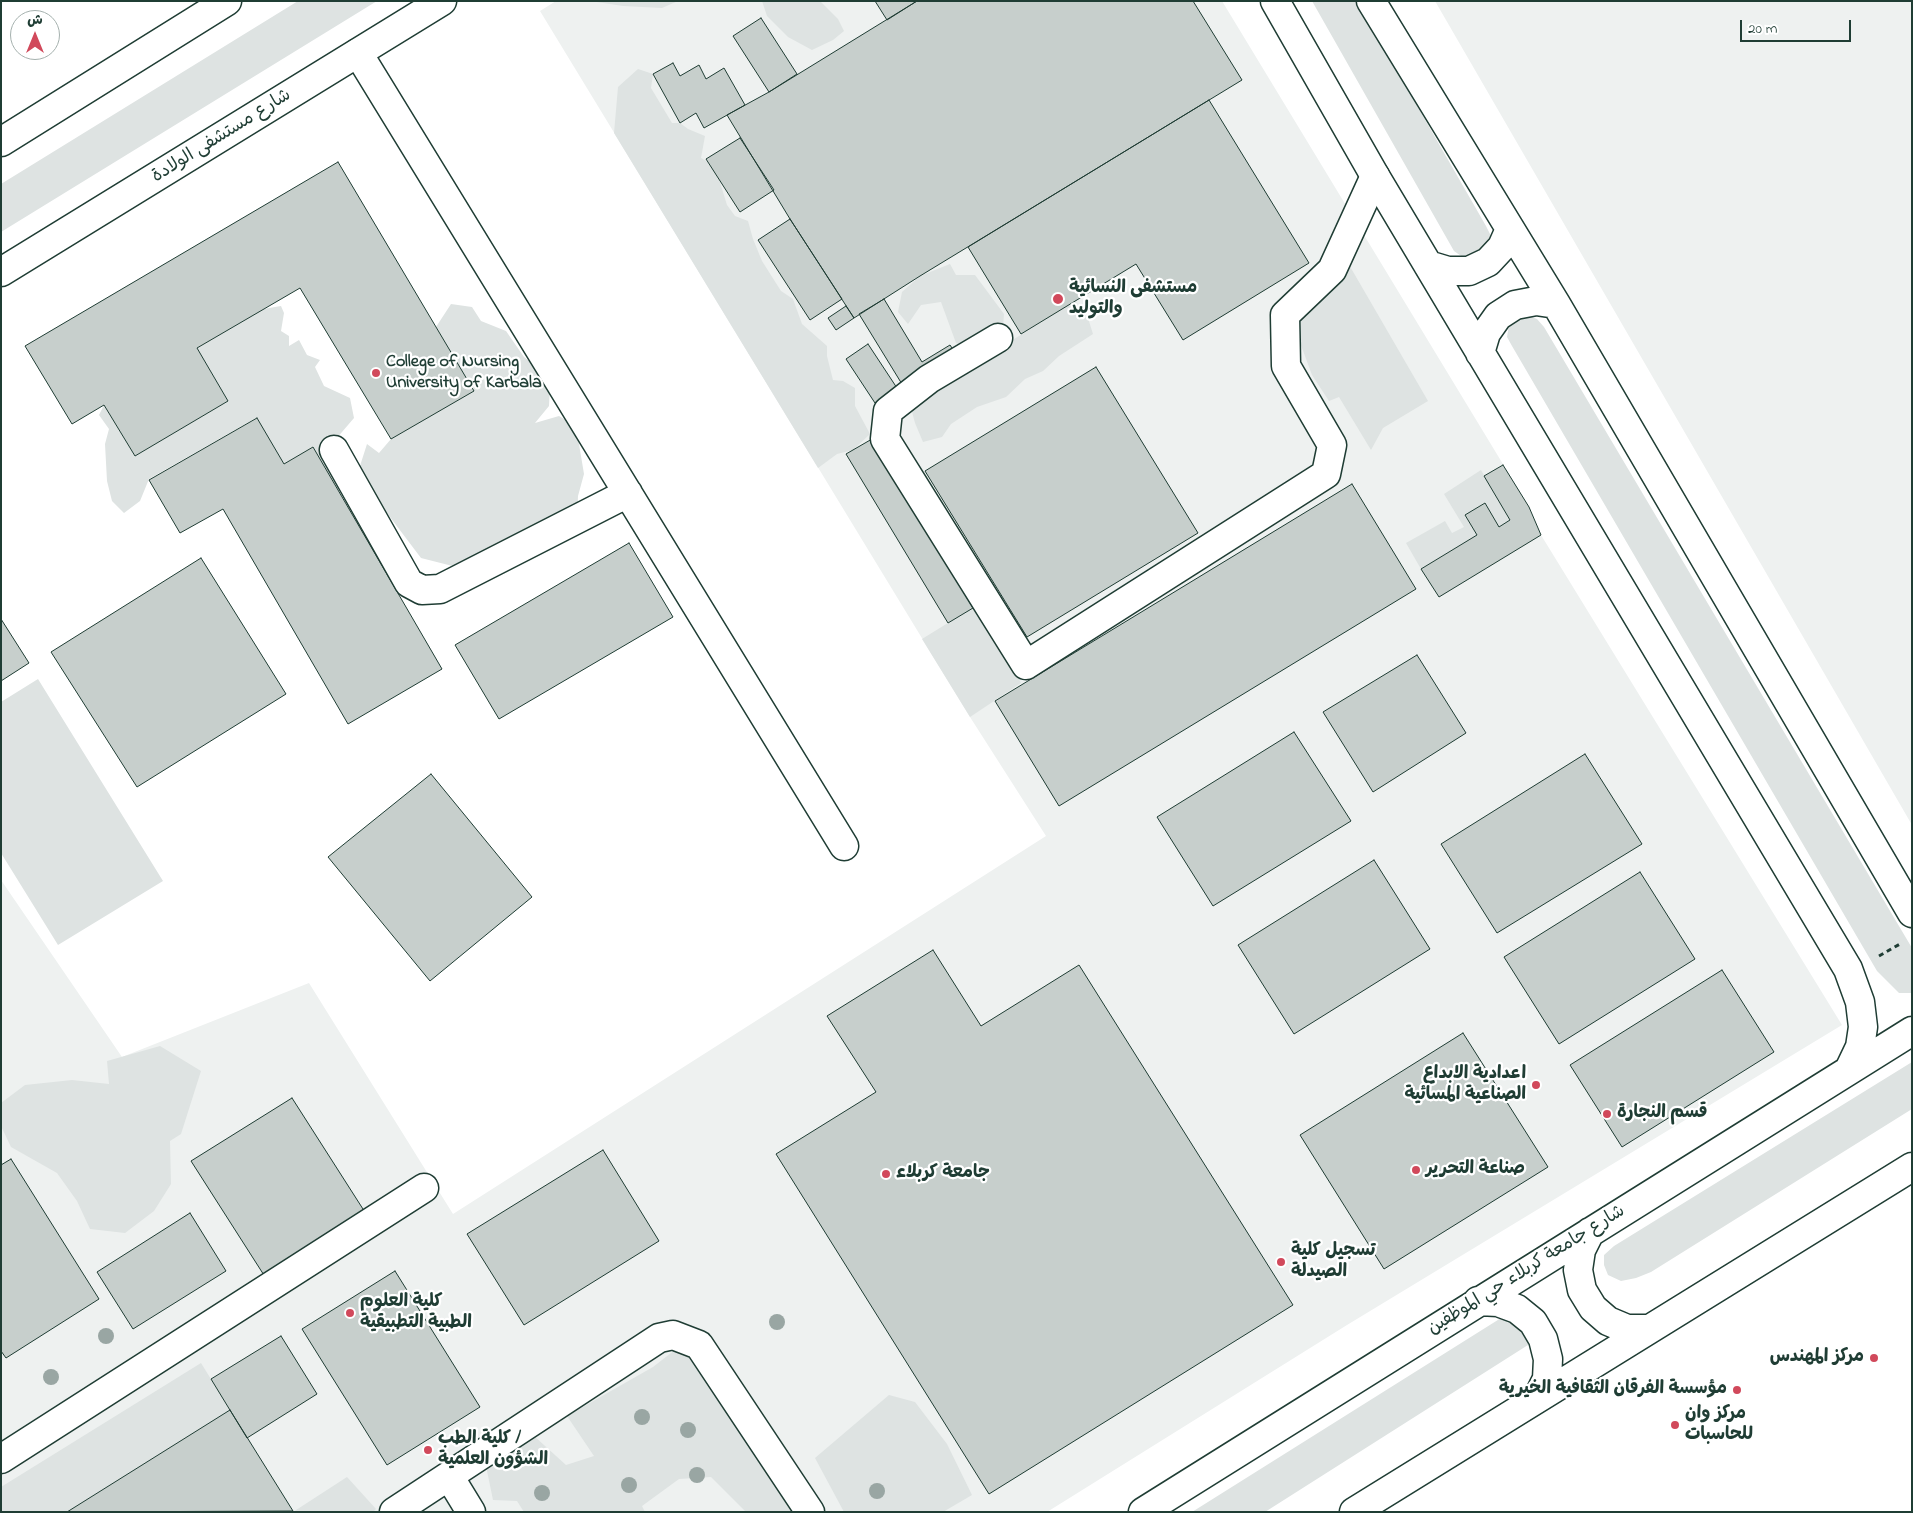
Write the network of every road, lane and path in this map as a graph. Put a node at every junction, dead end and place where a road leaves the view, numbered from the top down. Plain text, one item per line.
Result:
1 (227, 1) edge
2 (442, 1) edge
3 (1275, 1) edge
4 (1371, 1) edge
5 (358, 53) junction
6 (1, 142) edge
7 (1375, 176) junction
8 (1510, 229) junction
9 (1428, 265) junction
10 (1, 272) edge
11 (1556, 304) junction
12 (998, 338) dead end
13 (1480, 352) junction
14 (334, 450) dead end
15 (628, 492) junction
16 (844, 846) dead end
17 (1912, 913) edge
18 (1907, 940) dead end
19 (1871, 961) dead end
20 (1912, 1031) edge
21 (1848, 1070) junction
22 (1912, 1167) edge
23 (424, 1188) dead end
24 (1590, 1232) junction
25 (1478, 1301) junction
26 (1648, 1329) junction
27 (1538, 1397) junction
28 (1, 1459) edge
29 (449, 1476) junction
30 (394, 1512) edge
31 (471, 1512) edge
32 (810, 1512) edge
33 (1143, 1512) edge
34 (1354, 1512) edge

1 - 6 main road
2 - 5 main road, شارع مستشفى الولادة
3 - 7 main road
4 - 8 main road
5 - 10 main road, شارع مستشفى الولادة
5 - 15 main road
7 - 9 main road
7 - 12 main road
8 - 9 main road
8 - 11 main road
9 - 13 main road
11 - 13 main road
11 - 17 main road
13 - 21 main road
14 - 15 main road
15 - 16 main road
18 - 19 path
20 - 21 main road, شارع جامعة كربلاء حي الموظفين
21 - 24 main road, شارع جامعة كربلاء حي الموظفين
22 - 26 main road
23 - 28 main road
24 - 25 main road, شارع جامعة كربلاء حي الموظفين
24 - 26 main road
25 - 27 main road
25 - 33 main road, شارع جامعة كربلاء حي الموظفين
26 - 27 main road
27 - 34 main road
29 - 30 main road
29 - 31 main road
29 - 32 main road

